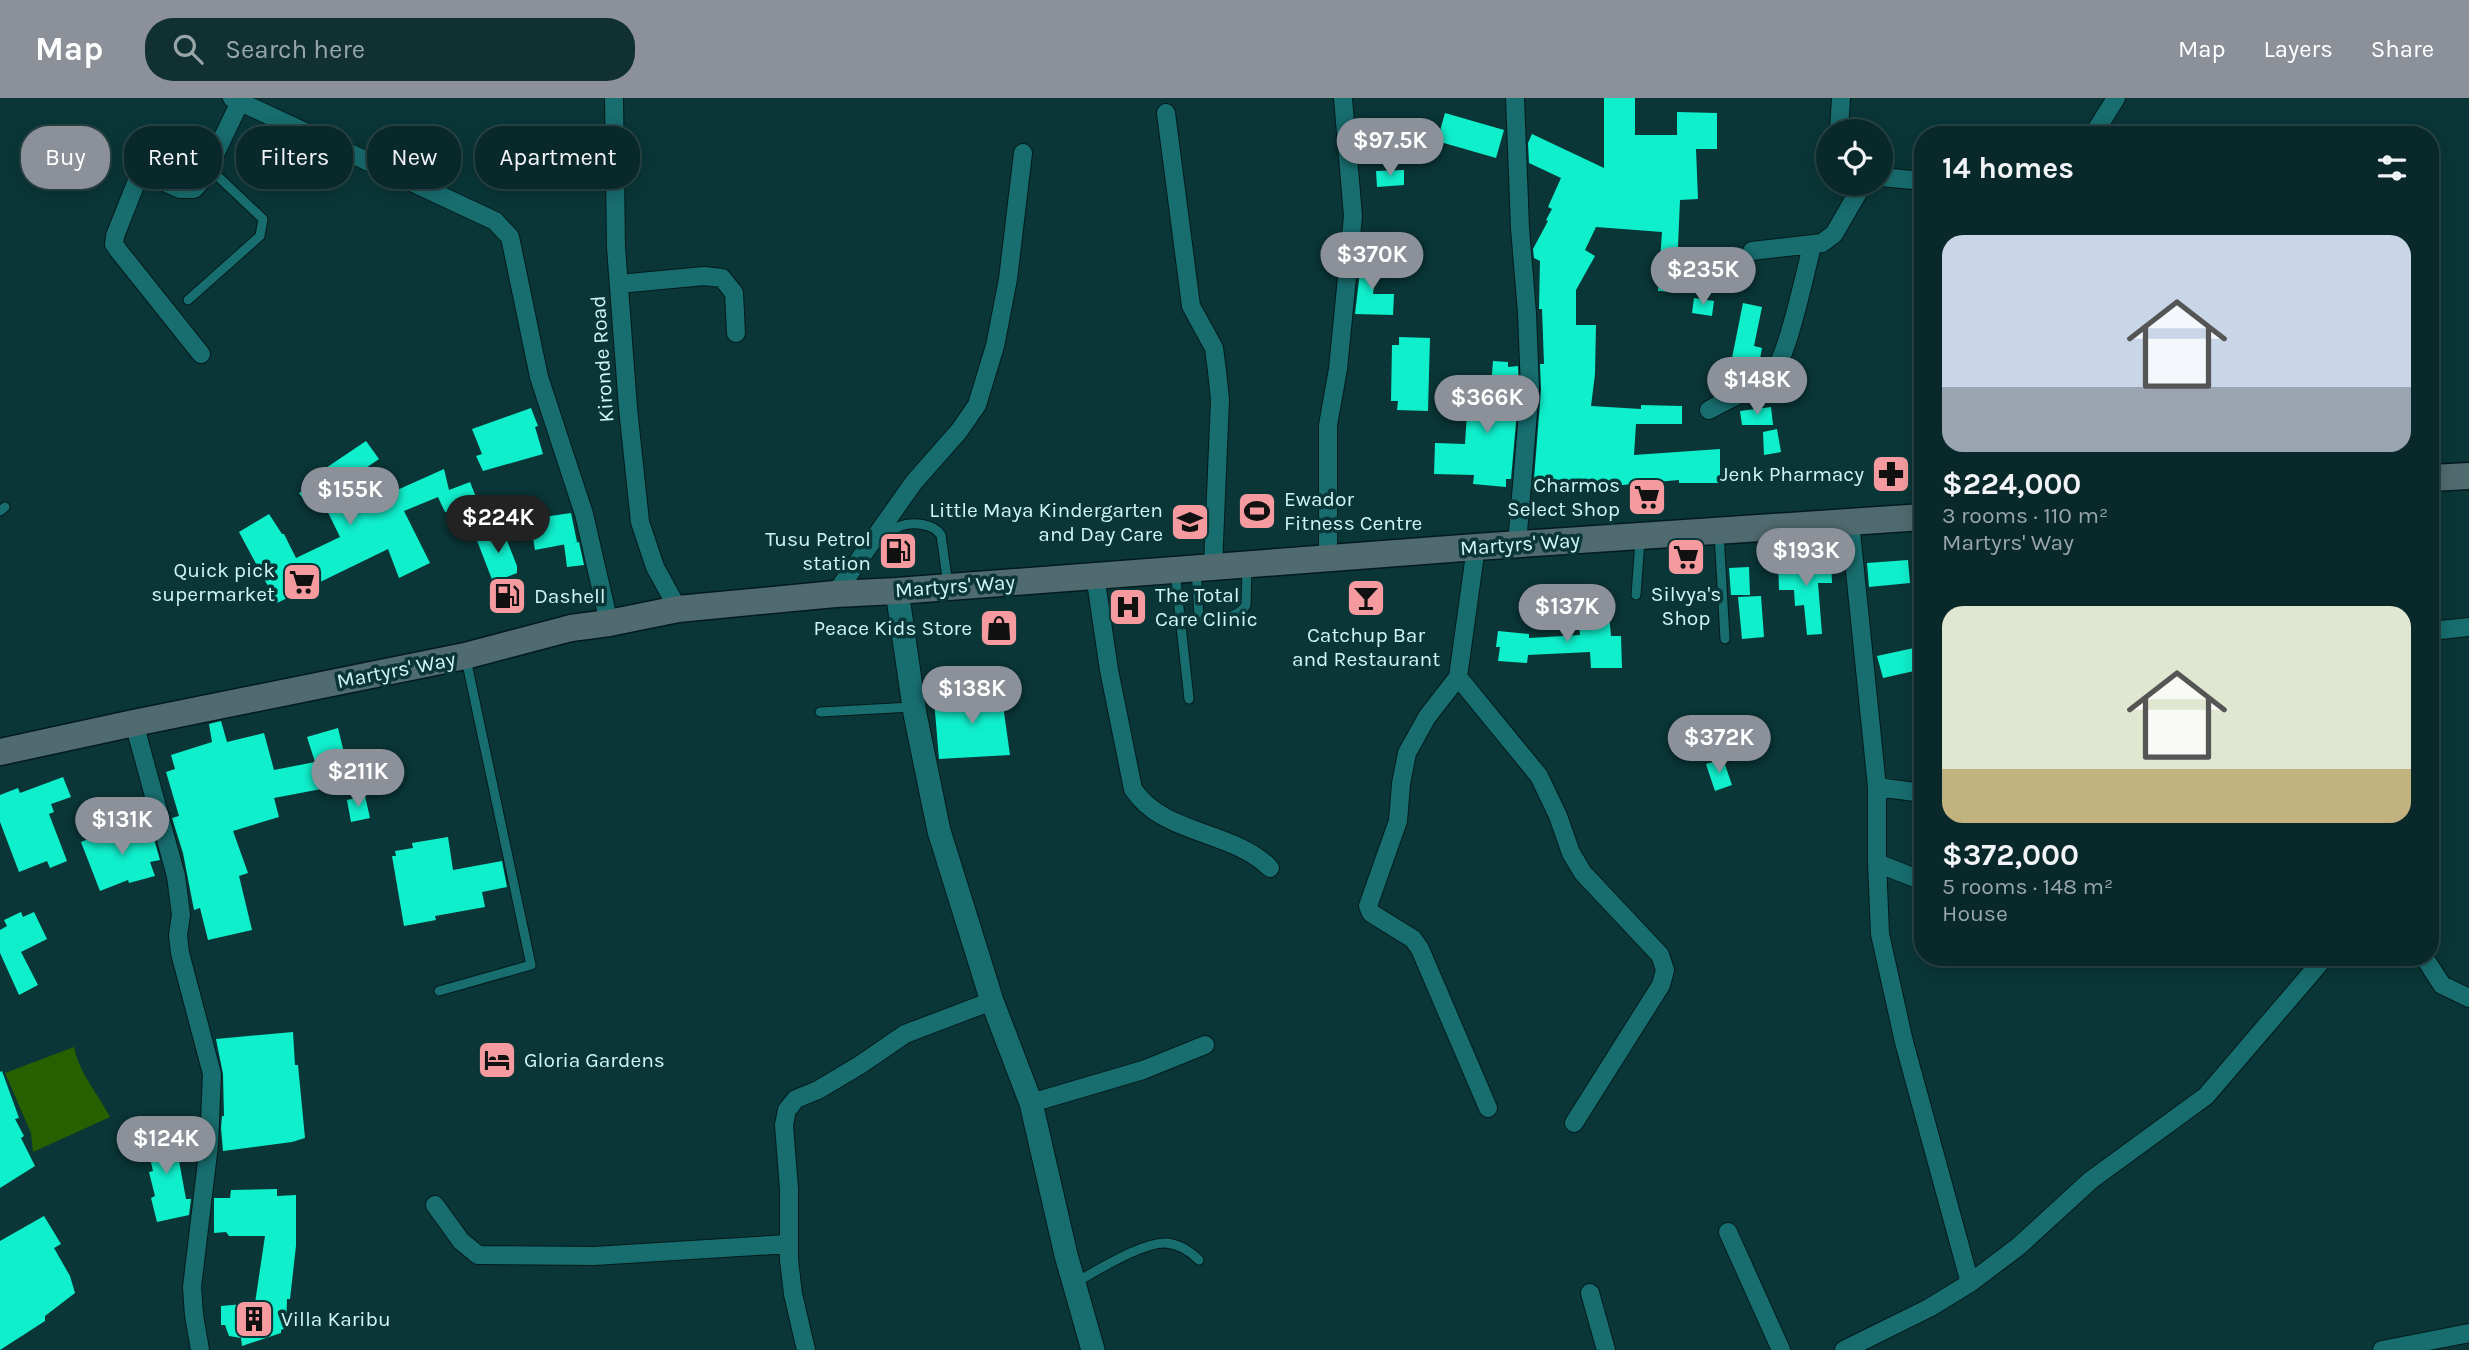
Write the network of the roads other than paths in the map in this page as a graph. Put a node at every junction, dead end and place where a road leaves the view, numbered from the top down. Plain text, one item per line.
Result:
1 (614, 98) edge
2 (1343, 98) edge
3 (1515, 98) edge
4 (1841, 98) edge
5 (2116, 98) edge
6 (236, 100) edge
7 (1166, 113) dead end
8 (1840, 119) edge
9 (2099, 126) edge
10 (222, 134) edge
11 (1023, 153) dead end
12 (1893, 178) edge
13 (222, 180) edge
14 (1914, 180) edge
15 (134, 189) edge
16 (1856, 196) edge
17 (1812, 246) junction
18 (1752, 251) dead end
19 (619, 284) junction
20 (188, 300) dead end
21 (736, 333) dead end
22 (201, 354) dead end
23 (1709, 410) dead end
24 (2469, 476) edge
25 (2439, 478) edge
26 (1914, 518) edge
27 (1850, 522) junction
28 (1719, 531) junction
29 (1640, 536) junction
30 (1517, 544) junction
31 (870, 547) junction
32 (1476, 547) junction
33 (1328, 558) junction
34 (1247, 564) junction
35 (1195, 568) junction
36 (1095, 575) junction
37 (948, 587) junction
38 (897, 591) junction
39 (835, 594) junction
40 (1636, 595) dead end
41 (678, 608) junction
42 (609, 623) junction
43 (2469, 627) edge
44 (2439, 630) edge
45 (1725, 639) dead end
46 (465, 656) junction
47 (1458, 677) junction
48 (1189, 699) dead end
49 (914, 707) junction
50 (820, 712) dead end
51 (134, 723) junction
52 (0, 752) edge
53 (1877, 787) junction
54 (1914, 792) edge
55 (1877, 863) junction
56 (1270, 868) dead end
57 (1914, 877) edge
58 (2317, 966) edge
59 (2430, 966) edge
60 (439, 991) dead end
61 (2469, 998) edge
62 (992, 1001) junction
63 (1205, 1045) dead end
64 (1031, 1104) junction
65 (1488, 1108) dead end
66 (1574, 1123) dead end
67 (435, 1205) dead end
68 (1728, 1232) dead end
69 (789, 1244) junction
70 (1199, 1260) dead end
71 (1074, 1283) junction
72 (1970, 1283) junction
73 (1590, 1293) dead end
74 (2469, 1333) edge
75 (200, 1350) edge
76 (806, 1350) edge
77 (1093, 1350) edge
78 (1606, 1350) edge
79 (1781, 1350) edge
80 (1844, 1350) edge
81 (2382, 1350) edge

1 - 19 street, Kironde Road
2 - 33 street
3 - 30 street
4 - 8 street
5 - 9 street
6 - 10 street
6 - 42 street
7 - 35 street
11 - 31 street
12 - 14 street
13 - 20 lane
15 - 22 street
16 - 17 street
17 - 18 street
17 - 23 street
19 - 21 street
19 - 41 street, Kironde Road
24 - 25 main road
26 - 27 main road, Martyrs' Way
27 - 28 main road, Martyrs' Way
27 - 53 street
28 - 29 main road, Martyrs' Way
28 - 45 lane
29 - 30 main road, Martyrs' Way
29 - 40 lane
30 - 32 main road, Martyrs' Way
31 - 37 lane
31 - 39 street
32 - 33 main road, Martyrs' Way
32 - 47 street
33 - 34 main road, Martyrs' Way
34 - 35 main road, Martyrs' Way
34 - 35 lane
35 - 36 main road, Martyrs' Way
35 - 48 lane
36 - 37 main road, Martyrs' Way
36 - 56 street
37 - 38 main road, Martyrs' Way
38 - 39 main road, Martyrs' Way
38 - 49 street
39 - 41 main road, Martyrs' Way
41 - 42 main road, Martyrs' Way
42 - 46 main road, Martyrs' Way
43 - 44 street
46 - 51 main road, Martyrs' Way
46 - 60 lane
47 - 65 street
47 - 66 street
49 - 50 lane
49 - 62 street
51 - 52 main road, Martyrs' Way
51 - 75 street
53 - 54 street
53 - 55 street
55 - 57 street
55 - 72 street
58 - 72 street
59 - 61 street
62 - 64 street
62 - 69 street
63 - 64 street
64 - 71 street
67 - 69 street
68 - 79 street
69 - 76 street
70 - 71 lane
71 - 77 street
72 - 80 street
73 - 78 street
74 - 81 street

